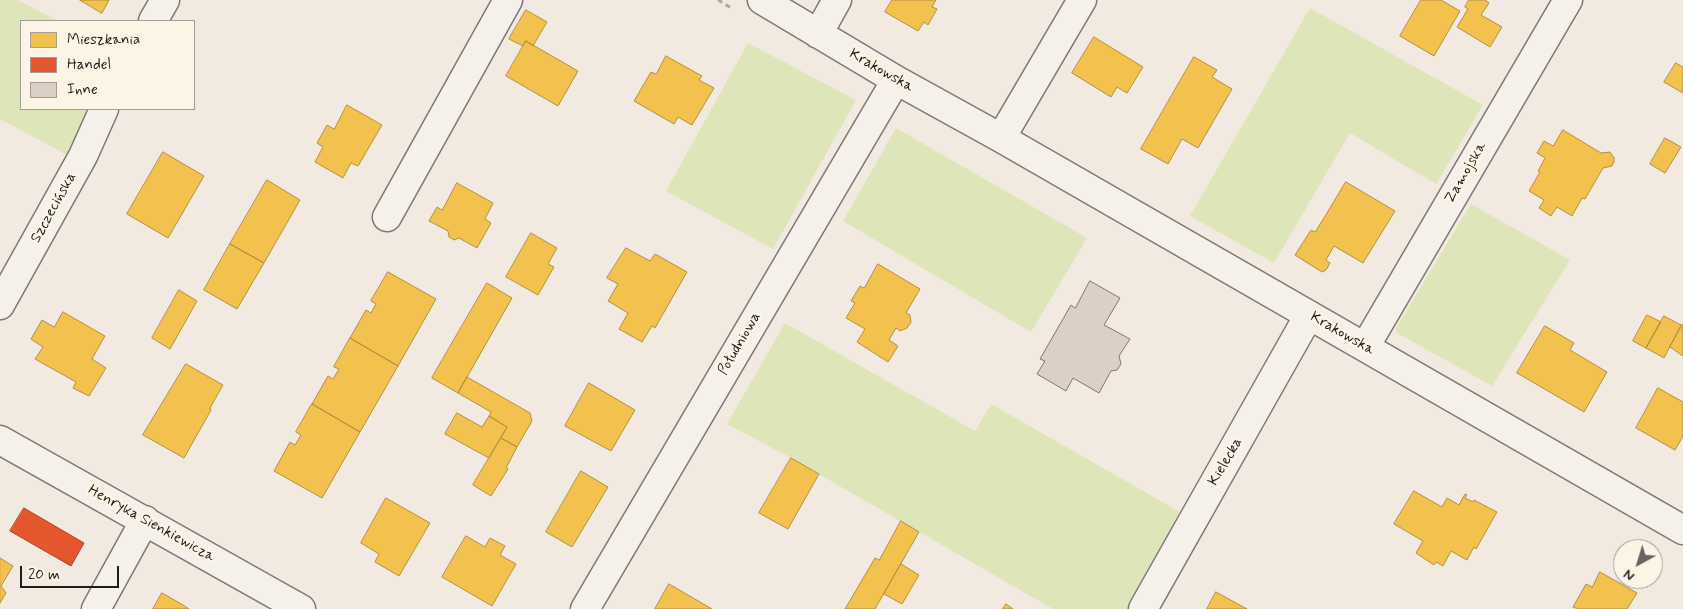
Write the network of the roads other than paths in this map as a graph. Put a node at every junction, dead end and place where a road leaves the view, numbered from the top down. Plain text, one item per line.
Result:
1 (166, 0) edge
2 (508, 0) edge
3 (762, 0) edge
4 (837, 0) edge
5 (1082, 0) edge
6 (1568, 0) edge
7 (154, 20) edge
8 (818, 34) junction
9 (896, 80) junction
10 (104, 110) edge
11 (1001, 138) junction
12 (387, 217) dead end
13 (0, 305) edge
14 (1310, 316) junction
15 (1364, 347) junction
16 (0, 440) edge
17 (146, 520) junction
18 (1683, 530) edge
19 (96, 609) edge
20 (300, 609) edge
21 (585, 609) edge
22 (1143, 609) edge

1 - 7 street
2 - 12 street
3 - 8 street, Krakowska
4 - 8 street
5 - 11 street
6 - 15 street, Zamojska
8 - 9 street, Krakowska
9 - 11 street, Krakowska
9 - 21 street, Południowa
10 - 13 street, Szczecińska
11 - 14 street, Krakowska
14 - 15 street, Krakowska
14 - 22 street, Kielecka
15 - 18 street, Krakowska
16 - 17 street, Henryka Sienkiewicza
17 - 19 street
17 - 20 street, Henryka Sienkiewicza

